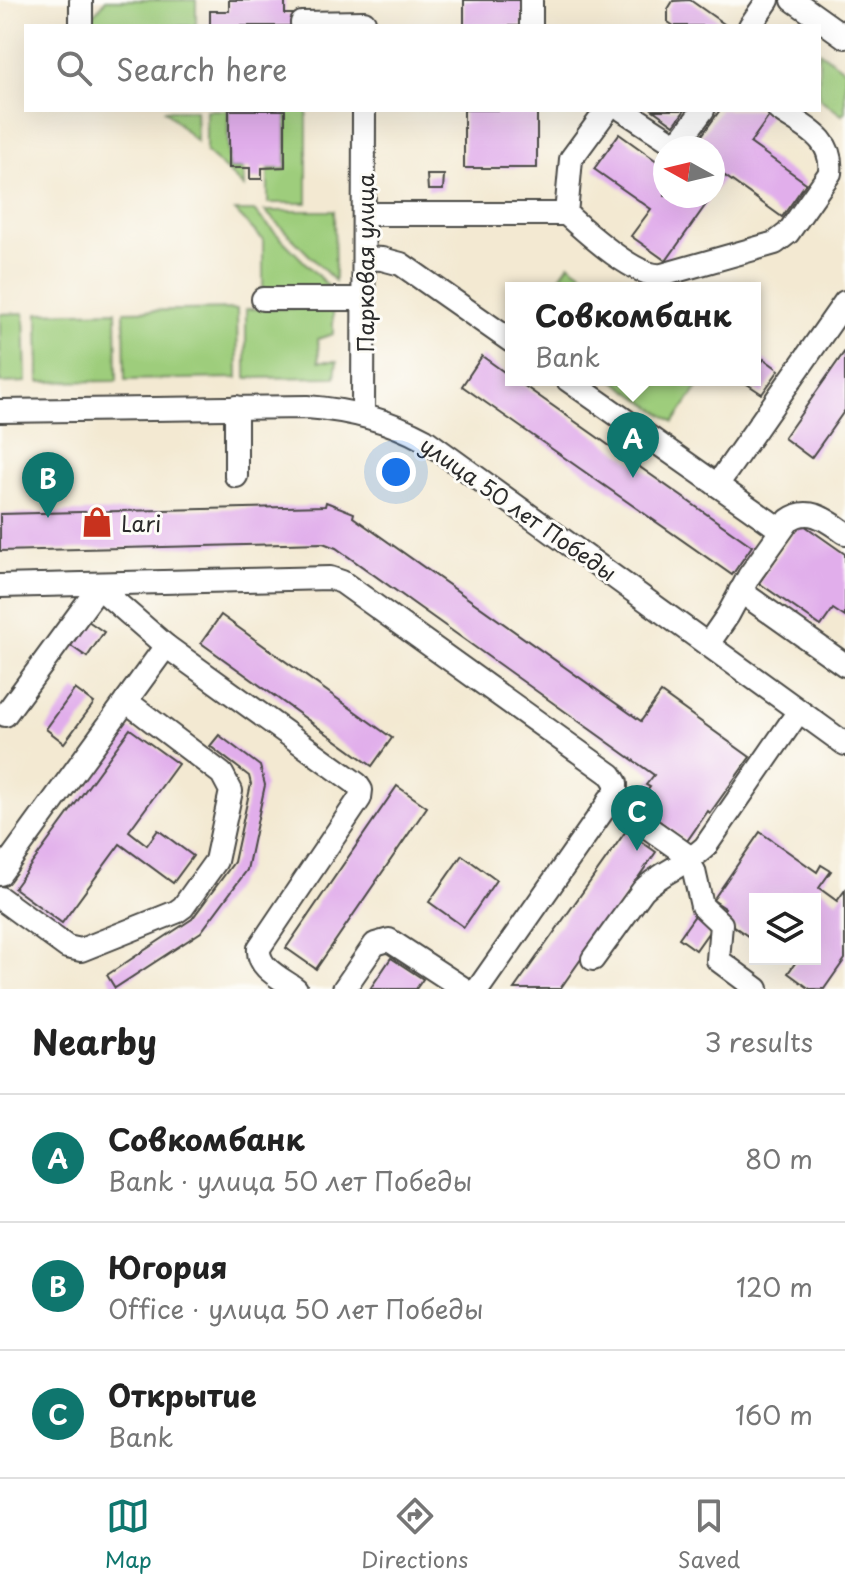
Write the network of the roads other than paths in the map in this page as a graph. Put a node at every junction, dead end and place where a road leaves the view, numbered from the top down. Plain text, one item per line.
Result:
1 (81, 0) edge
2 (531, 0) edge
3 (768, 0) edge
4 (793, 0) edge
5 (364, 16) edge
6 (302, 23) dead end
7 (81, 24) edge
8 (531, 24) edge
9 (751, 24) edge
10 (845, 37) edge
11 (364, 112) edge
12 (606, 112) edge
13 (626, 112) edge
14 (702, 112) edge
15 (782, 112) edge
16 (364, 214) junction
17 (566, 214) junction
18 (364, 258) junction
19 (263, 299) dead end
20 (364, 299) junction
21 (845, 302) edge
22 (505, 337) edge
23 (577, 386) edge
24 (236, 407) junction
25 (0, 411) edge
26 (363, 415) junction
27 (236, 476) dead end
28 (717, 485) junction
29 (781, 530) junction
30 (844, 530) edge
31 (155, 583) junction
32 (0, 586) edge
33 (97, 586) junction
34 (740, 591) junction
35 (132, 616) junction
36 (708, 644) junction
37 (166, 646) junction
38 (845, 665) edge
39 (126, 701) junction
40 (799, 711) junction
41 (5, 715) dead end
42 (845, 744) edge
43 (609, 800) junction
44 (689, 860) junction
45 (0, 874) edge
46 (0, 898) edge
47 (593, 959) dead end
48 (296, 989) edge
49 (344, 989) edge
50 (464, 989) edge
51 (478, 989) edge
52 (757, 989) edge

1 - 7 street
2 - 8 street
3 - 9 street
4 - 10 street
5 - 6 street
11 - 16 street, Парковая улица
12 - 17 street
13 - 14 street
15 - 17 street
16 - 17 street
16 - 18 street, Парковая улица
18 - 20 street, Парковая улица
18 - 22 street
19 - 20 street
20 - 26 street, Парковая улица
21 - 28 street
23 - 28 street
24 - 25 street, улица 50 лет Победы
24 - 26 street, улица 50 лет Победы
24 - 27 street
26 - 36 street, улица 50 лет Победы
28 - 29 street
29 - 30 street
29 - 34 street
31 - 33 street
31 - 35 street
31 - 43 street
32 - 33 street
33 - 35 street
33 - 41 street
34 - 36 street
34 - 38 street
35 - 37 street
36 - 40 street, улица 50 лет Победы
37 - 39 street
37 - 48 street
39 - 45 street
39 - 46 street
40 - 42 street, улица 50 лет Победы
40 - 44 street
43 - 44 street
43 - 51 street
44 - 47 street
44 - 52 street
49 - 50 street

